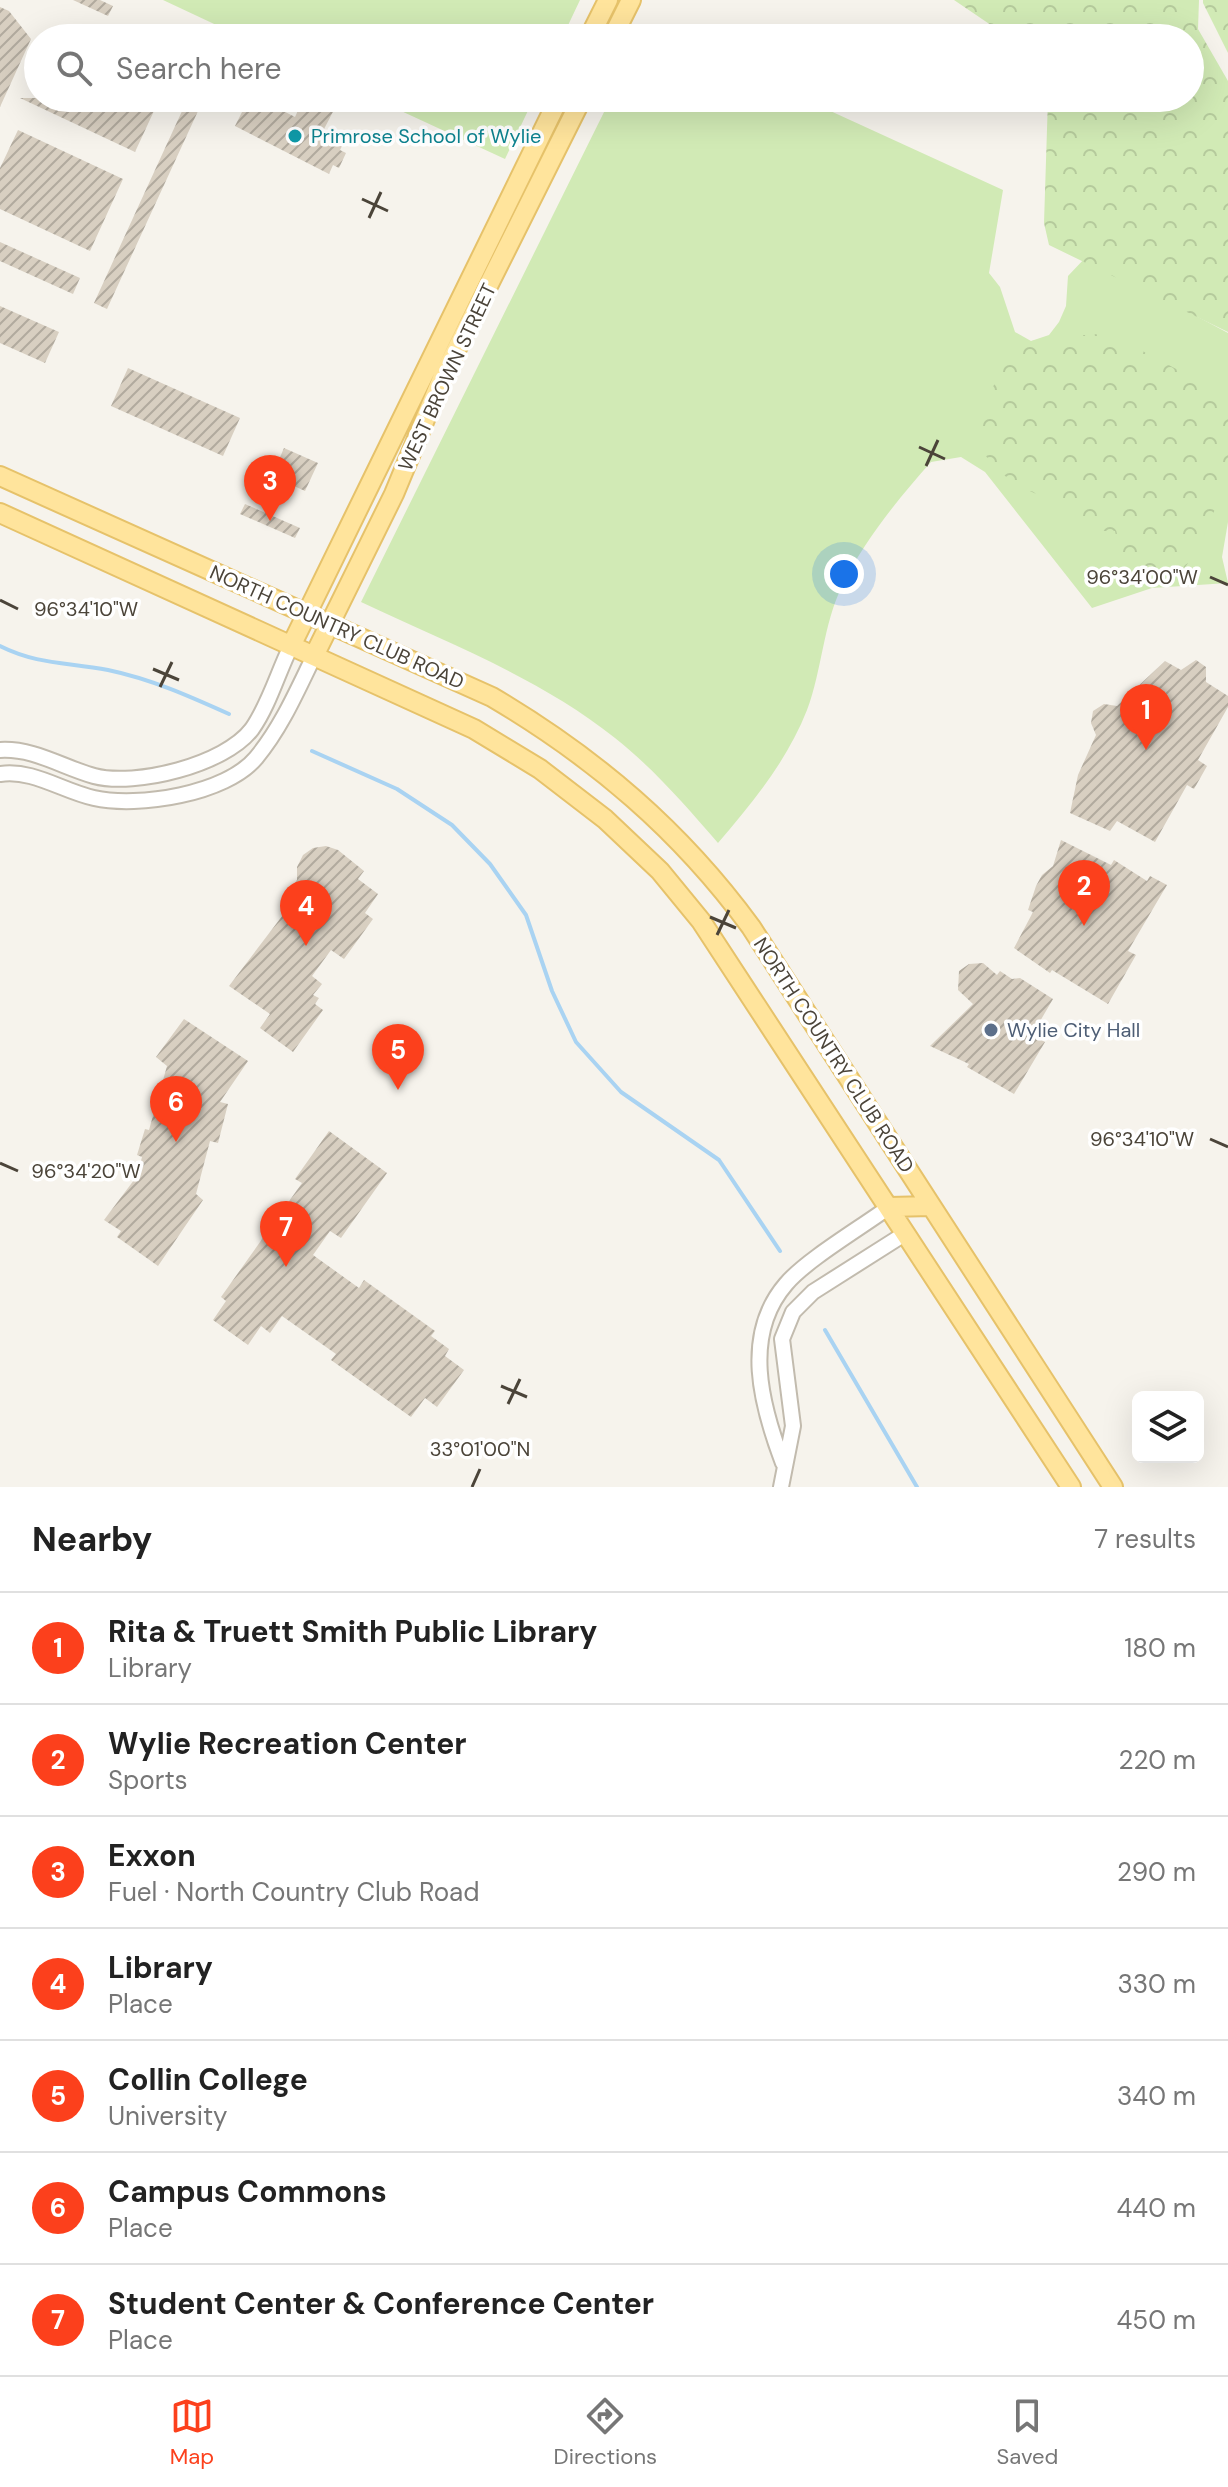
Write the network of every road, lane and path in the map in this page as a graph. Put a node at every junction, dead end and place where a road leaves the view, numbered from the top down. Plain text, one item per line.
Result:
1 (608, 0) edge
2 (631, 0) edge
3 (596, 24) edge
4 (619, 24) edge
5 (552, 112) edge
6 (575, 112) edge
7 (458, 301) junction
8 (443, 376) junction
9 (0, 476) edge
10 (40, 494) junction
11 (0, 513) edge
12 (26, 525) junction
13 (306, 614) junction
14 (329, 624) junction
15 (291, 646) junction
16 (314, 656) junction
17 (0, 750) edge
18 (0, 774) edge
19 (716, 881) junction
20 (687, 903) junction
21 (931, 1206) junction
22 (889, 1207) junction
23 (906, 1233) junction
24 (783, 1463) junction
25 (781, 1487) edge
26 (1071, 1487) edge
27 (1113, 1487) edge

1 - 3 main road
2 - 4 main road
5 - 7 main road, WEST BROWN STREET
6 - 8 main road, WEST BROWN STREET
7 - 8 main road
7 - 13 main road, WEST BROWN STREET
8 - 14 main road, WEST BROWN STREET
9 - 10 main road, NORTH COUNTRY CLUB ROAD
10 - 12 main road
10 - 13 main road, NORTH COUNTRY CLUB ROAD
11 - 12 main road, NORTH COUNTRY CLUB ROAD
12 - 15 main road, NORTH COUNTRY CLUB ROAD
13 - 14 main road, NORTH COUNTRY CLUB ROAD
13 - 15 main road, WEST BROWN STREET
14 - 16 main road, WEST BROWN STREET
14 - 19 main road, NORTH COUNTRY CLUB ROAD
15 - 16 main road, NORTH COUNTRY CLUB ROAD
15 - 17 street
16 - 18 street
16 - 20 main road, NORTH COUNTRY CLUB ROAD
19 - 20 main road
19 - 21 main road, NORTH COUNTRY CLUB ROAD
20 - 22 main road, NORTH COUNTRY CLUB ROAD
21 - 22 main road
21 - 23 main road
21 - 27 main road, NORTH COUNTRY CLUB ROAD
22 - 23 main road, NORTH COUNTRY CLUB ROAD
22 - 24 street
23 - 24 street
23 - 26 main road, NORTH COUNTRY CLUB ROAD
24 - 25 street

